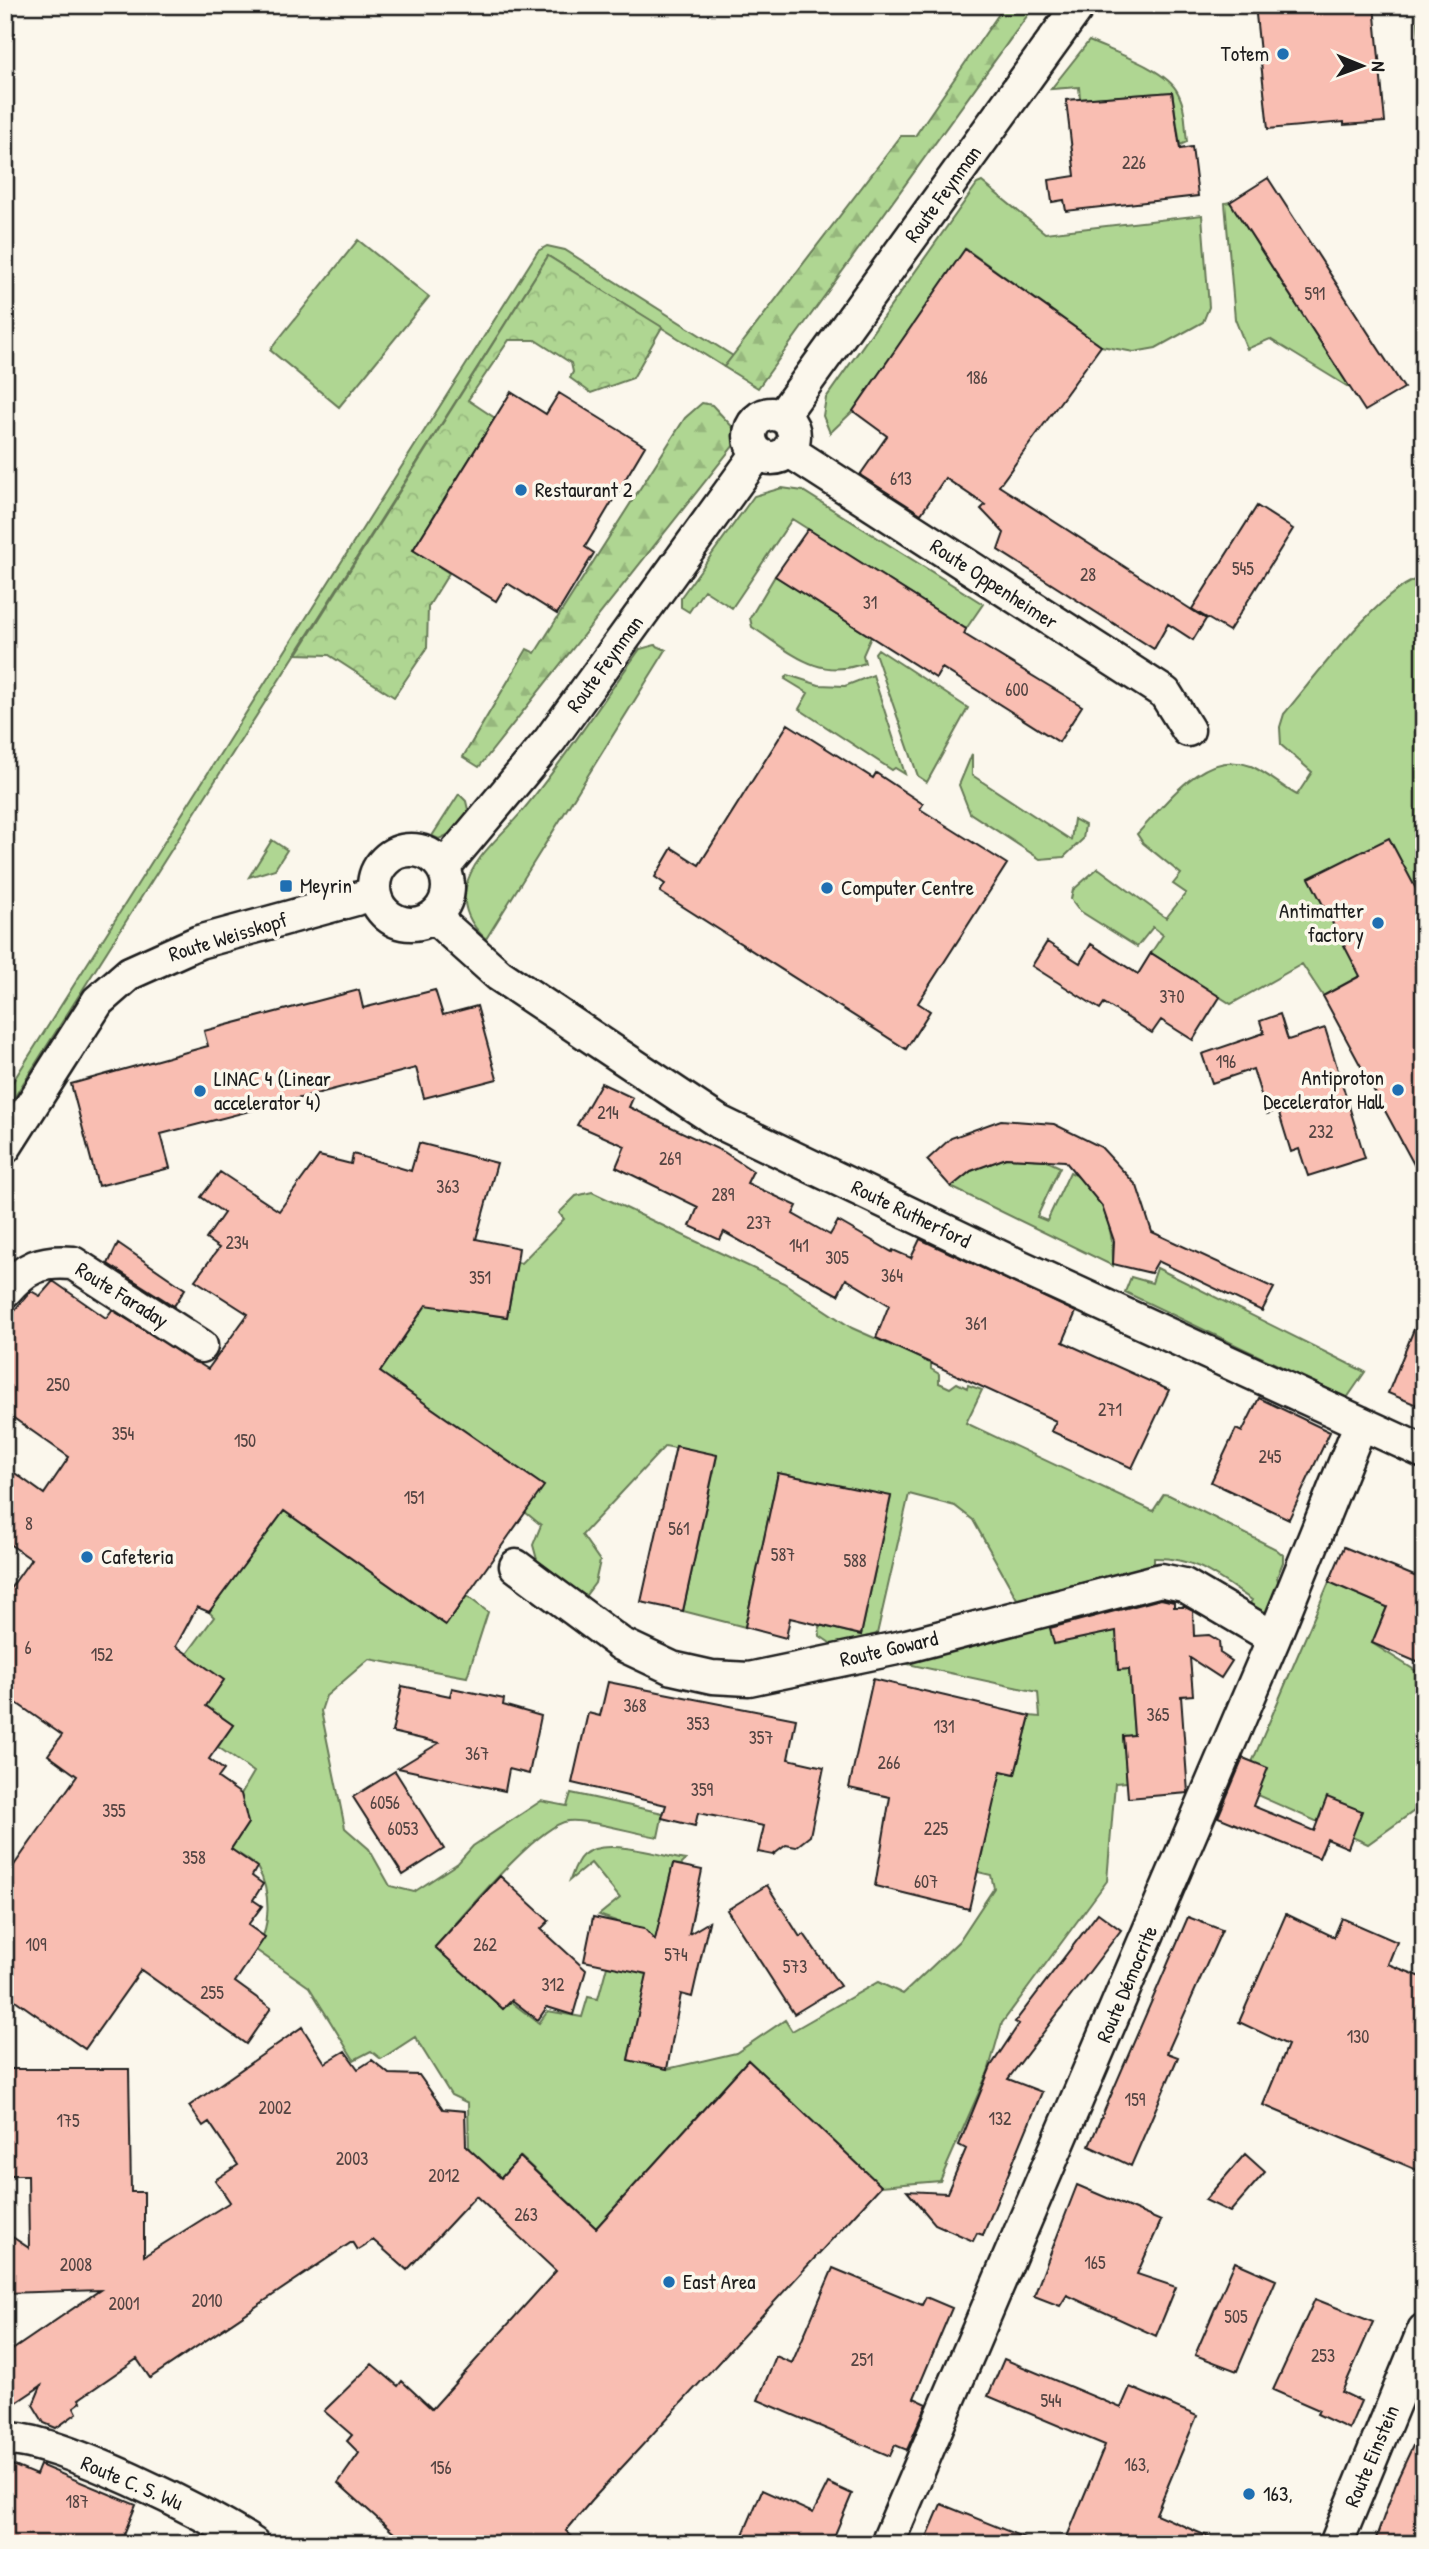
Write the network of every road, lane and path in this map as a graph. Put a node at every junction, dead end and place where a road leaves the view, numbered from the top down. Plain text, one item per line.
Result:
1 (1079, 5) edge
2 (773, 452) junction
3 (1188, 730) dead end
4 (443, 867) junction
5 (374, 894) junction
6 (436, 914) junction
7 (5, 1147) edge
8 (5, 1291) edge
9 (201, 1346) dead end
10 (1361, 1423) junction
11 (1424, 1452) edge
12 (516, 1566) dead end
13 (1274, 1639) junction
14 (1424, 2330) edge
15 (5, 2439) edge
16 (253, 2544) edge
17 (887, 2544) edge
18 (1336, 2544) edge

1 - 2 street, Route Feynman
2 - 3 street, Route Oppenheimer
2 - 4 street, Route Feynman
4 - 5 street
4 - 6 street
5 - 6 street
5 - 7 street, Route Weisskopf
6 - 10 street, Route Rutherford
8 - 9 street, Route Faraday
10 - 11 street, Route Rutherford
10 - 13 street, Route Démocrite
12 - 13 street, Route Goward
13 - 17 street, Route Démocrite
14 - 18 street, Route Einstein
15 - 16 street, Route C. S. Wu

